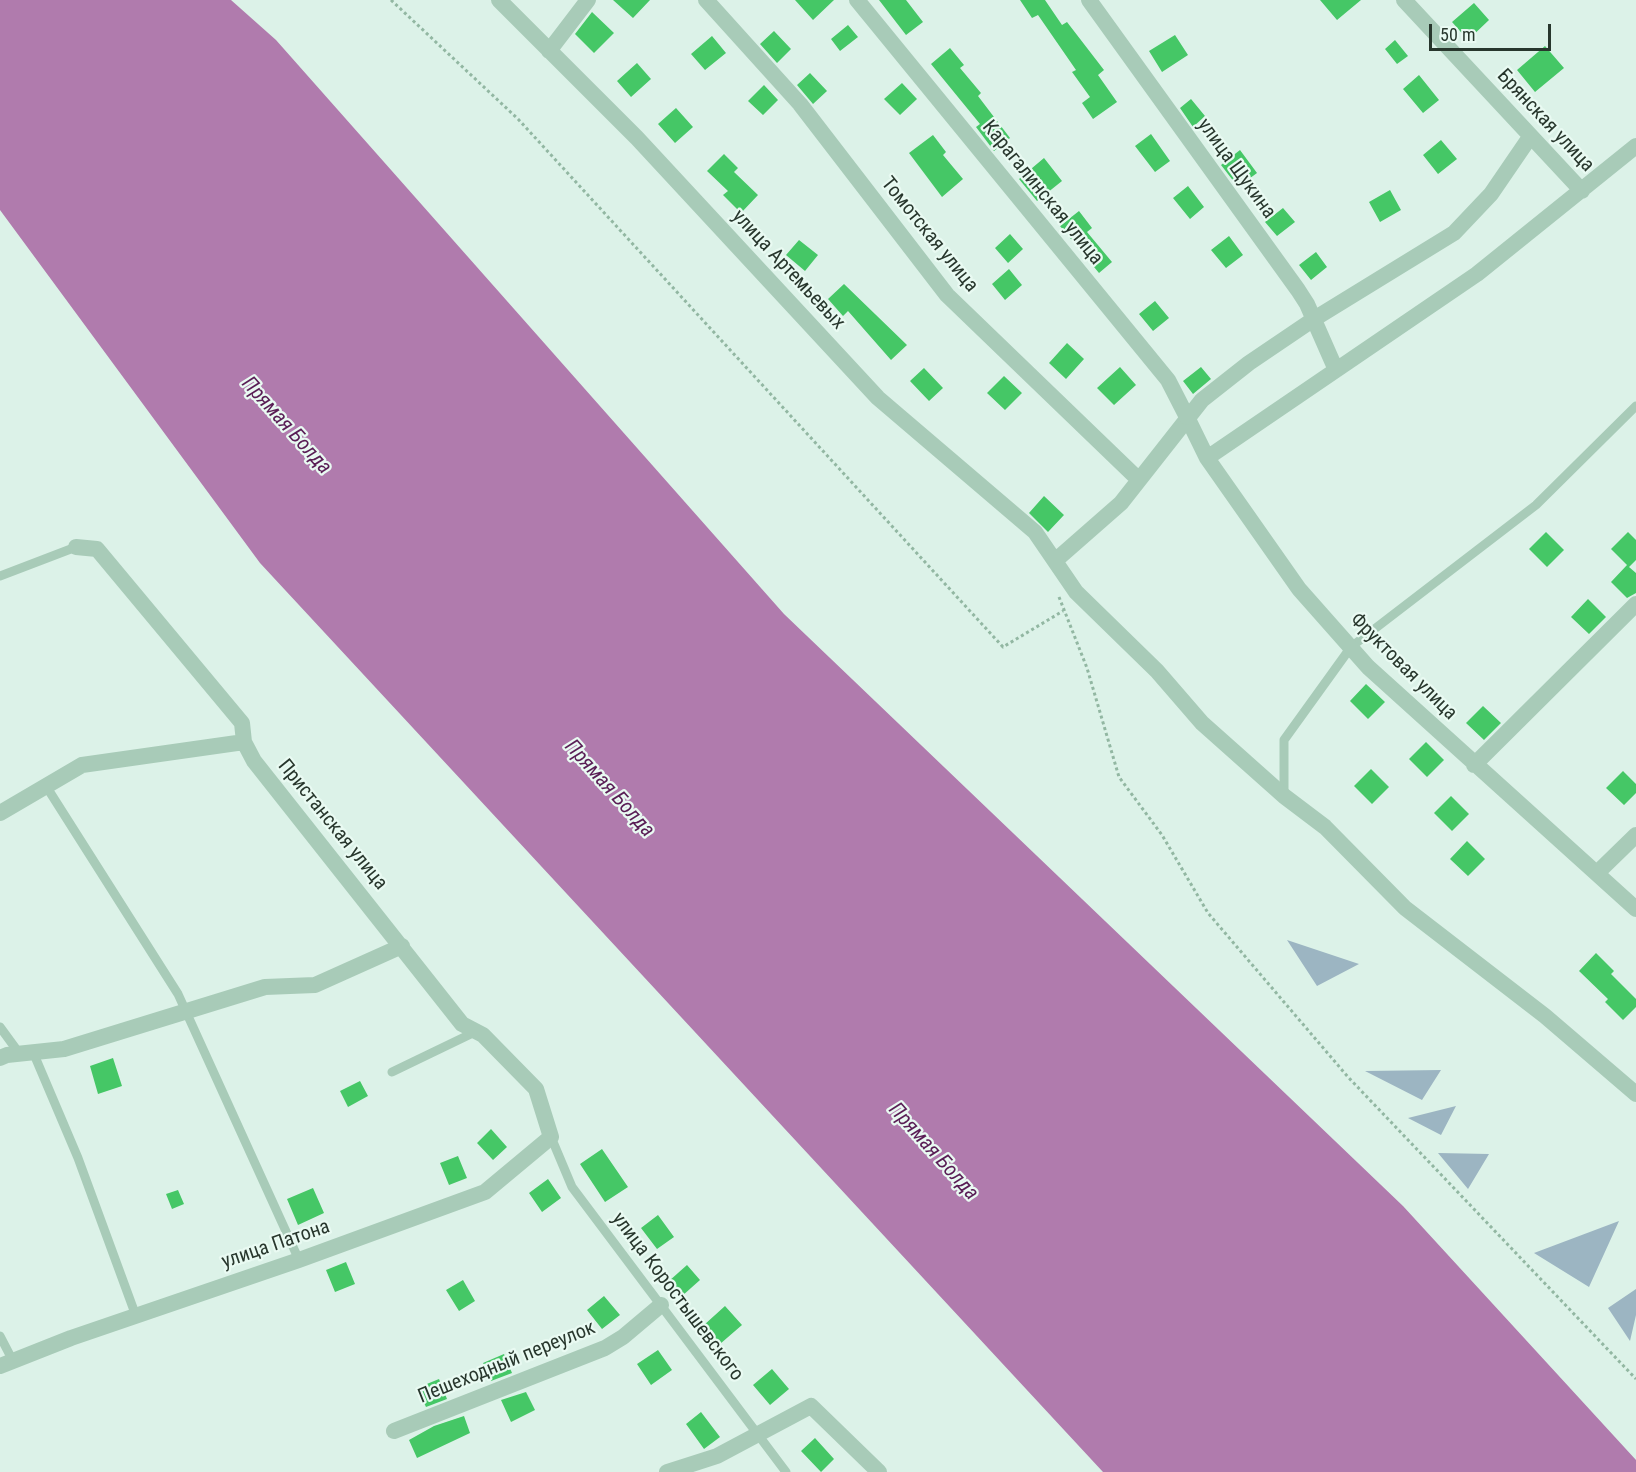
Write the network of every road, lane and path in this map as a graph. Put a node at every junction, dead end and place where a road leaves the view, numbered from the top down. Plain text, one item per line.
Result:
1 (390, 0) edge
2 (498, 0) edge
3 (588, 0) edge
4 (706, 0) edge
5 (857, 0) edge
6 (1089, 0) edge
7 (1404, 0) edge
8 (549, 51) junction
9 (1530, 137) junction
10 (1636, 146) edge
11 (1582, 192) junction
12 (1314, 319) junction
13 (1336, 370) junction
14 (1636, 406) edge
15 (1187, 417) junction
16 (1207, 458) junction
17 (1139, 480) junction
18 (76, 547) joint
19 (1056, 560) junction
20 (0, 576) edge
21 (1058, 593) dead end
22 (1636, 604) edge
23 (1063, 611) junction
24 (1351, 647) junction
25 (244, 742) junction
26 (1474, 765) junction
27 (46, 786) junction
28 (1284, 796) junction
29 (0, 813) edge
30 (1636, 835) edge
31 (1597, 873) junction
32 (1636, 909) edge
33 (402, 946) junction
34 (186, 1013) junction
35 (0, 1027) edge
36 (477, 1031) junction
37 (26, 1053) junction
38 (0, 1058) edge
39 (392, 1072) dead end
40 (1636, 1094) edge
41 (551, 1137) junction
42 (299, 1260) junction
43 (661, 1305) junction
44 (136, 1316) junction
45 (0, 1336) edge
46 (7, 1364) edge
47 (1636, 1379) edge
48 (394, 1431) dead end
49 (758, 1434) junction
50 (667, 1472) edge
51 (786, 1472) edge
52 (879, 1472) edge

1 - 23 path
2 - 8 street, улица Артемьевых
3 - 8 street
4 - 17 street, Томотская улица
5 - 15 street, Карагалинская улица
6 - 12 street, улица Щукина
7 - 9 street, Брянская улица
8 - 19 street, улица Артемьевых
9 - 11 street, Брянская улица
9 - 12 street
10 - 11 street
11 - 13 street
12 - 13 street, улица Щукина
12 - 15 street
13 - 16 street
14 - 24 lane
15 - 16 street, Фруктовая улица
15 - 17 street
16 - 24 street, Фруктовая улица
17 - 19 street
18 - 20 lane
18 - 25 street, Пристанская улица
19 - 28 street, улица Артемьевых
21 - 23 path
22 - 26 street
23 - 47 path
24 - 26 street, Фруктовая улица
24 - 28 lane
25 - 27 street
25 - 33 street, Пристанская улица
26 - 31 street, Фруктовая улица
27 - 29 street
27 - 34 lane
28 - 40 street, улица Артемьевых
30 - 31 street
31 - 32 street, Фруктовая улица
33 - 34 street
33 - 36 street, Пристанская улица
34 - 37 street
34 - 42 lane
35 - 37 lane
36 - 39 lane
36 - 41 street, Пристанская улица
37 - 38 street
37 - 44 lane
41 - 42 street, улица Патона
41 - 43 lane, улица Коростышевского
42 - 44 street, улица Патона
43 - 48 street, Пешеходный переулок
43 - 49 lane, улица Коростышевского
44 - 46 street, улица Патона
45 - 46 lane
49 - 50 street
49 - 51 lane, улица Коростышевского
49 - 52 street

